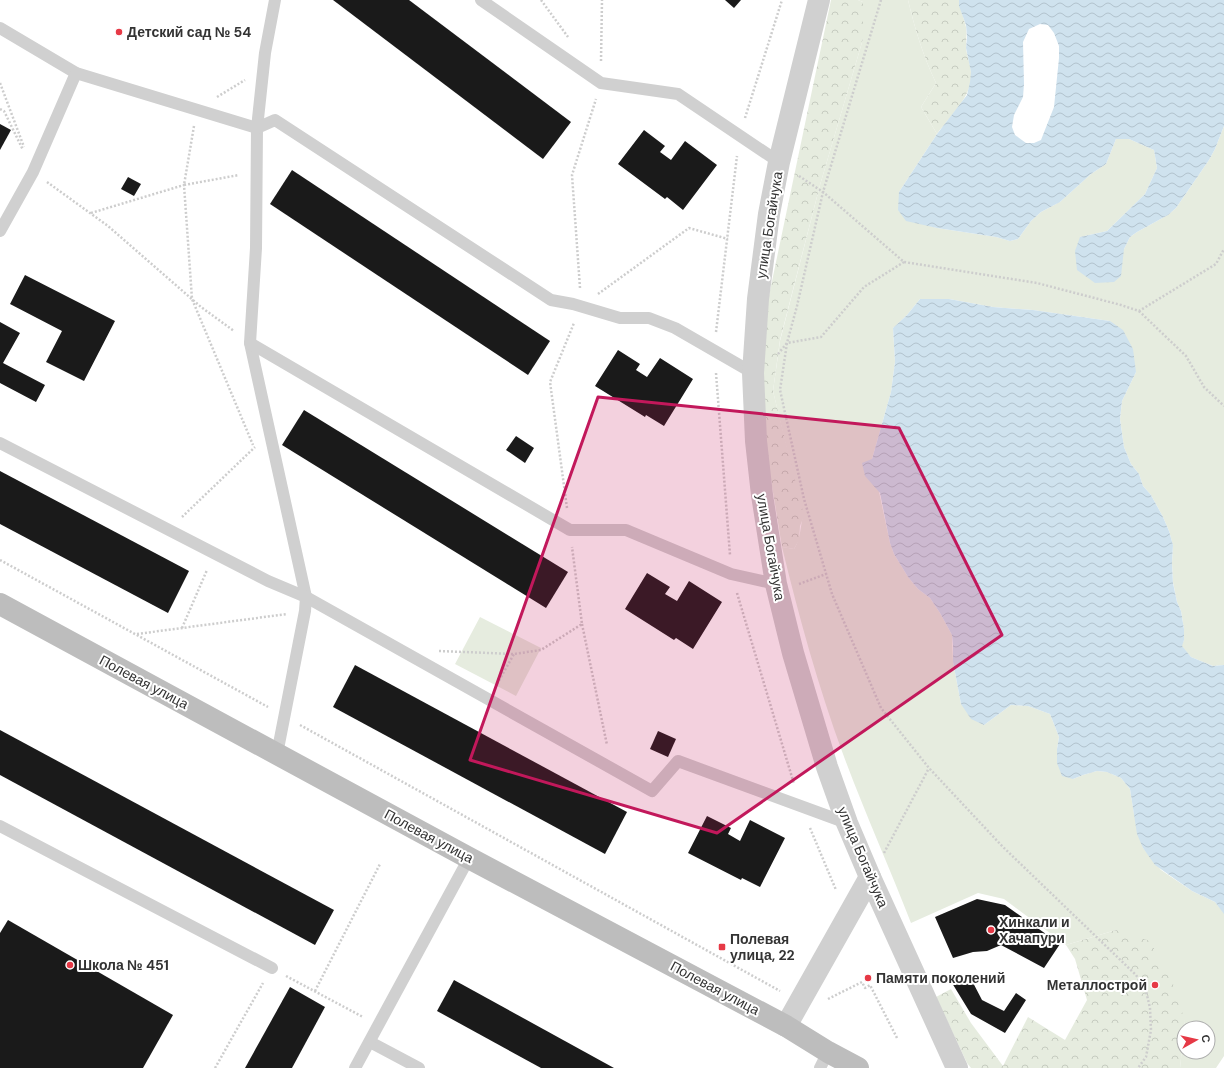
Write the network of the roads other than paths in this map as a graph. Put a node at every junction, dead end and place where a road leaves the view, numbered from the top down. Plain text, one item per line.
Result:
1 (275, 0) edge
2 (480, 0) edge
3 (819, 0) edge
4 (0, 28) edge
5 (76, 73) junction
6 (257, 128) junction
7 (779, 162) junction
8 (0, 231) edge
9 (250, 343) junction
10 (753, 373) junction
11 (0, 443) edge
12 (776, 584) junction
13 (306, 597) junction
14 (0, 604) edge
15 (277, 754) junction
16 (847, 822) junction
17 (0, 826) edge
18 (469, 858) junction
19 (870, 877) junction
20 (272, 968) road end
21 (786, 1026) junction
22 (370, 1042) junction
23 (824, 1060) edge
24 (355, 1068) edge
25 (419, 1068) edge
26 (858, 1068) edge
27 (957, 1068) edge

1 - 6 lane
2 - 7 lane
3 - 7 street, улица Богайчука
4 - 5 lane
5 - 6 lane
5 - 8 lane
6 - 9 lane
6 - 10 lane
7 - 10 street, улица Богайчука
9 - 12 lane
9 - 13 lane
10 - 12 street, улица Богайчука
11 - 13 lane
12 - 16 street, улица Богайчука
13 - 15 lane
13 - 16 lane
14 - 15 street, Полевая улица
15 - 18 street, Полевая улица
16 - 19 street, улица Богайчука
17 - 20 lane
18 - 21 street, Полевая улица
18 - 22 lane
19 - 21 street
19 - 27 street, улица Богайчука
21 - 23 street, Полевая улица
22 - 24 lane
22 - 25 lane
23 - 26 street, Полевая улица

